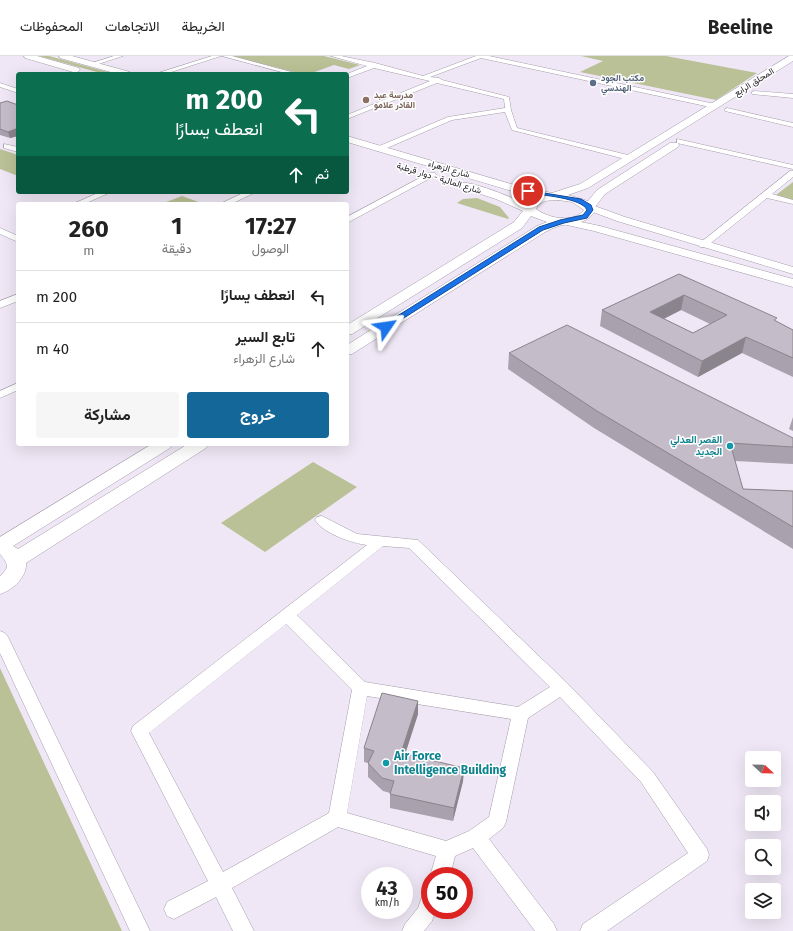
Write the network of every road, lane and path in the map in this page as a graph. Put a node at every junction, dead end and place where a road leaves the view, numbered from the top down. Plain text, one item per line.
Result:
1 (28, 56) edge
2 (63, 56) edge
3 (120, 56) edge
4 (218, 56) edge
5 (225, 56) edge
6 (334, 56) edge
7 (481, 56) edge
8 (793, 57) edge
9 (92, 64) junction
10 (375, 66) junction
11 (793, 67) edge
12 (86, 72) dead end
13 (120, 72) edge
14 (165, 72) edge
15 (288, 72) edge
16 (349, 75) edge
17 (426, 77) junction
18 (439, 80) junction
19 (0, 85) edge
20 (16, 90) edge
21 (751, 94) joint
22 (793, 96) edge
23 (738, 103) dead end
24 (715, 106) junction
25 (508, 110) junction
26 (727, 110) junction
27 (349, 116) edge
28 (715, 118) dead end
29 (793, 125) edge
30 (692, 133) dead end
31 (349, 140) edge
32 (680, 141) junction
33 (7, 146) dead end
34 (16, 149) edge
35 (378, 154) junction
36 (629, 158) junction
37 (793, 167) edge
38 (793, 173) edge
39 (436, 176) joint
40 (452, 182) dead end
41 (102, 194) edge
42 (247, 194) edge
43 (765, 195) junction
44 (552, 196) junction
45 (82, 202) edge
46 (229, 202) edge
47 (793, 202) edge
48 (589, 207) junction
49 (530, 210) junction
50 (349, 219) edge
51 (562, 221) junction
52 (16, 228) edge
53 (2, 232) edge
54 (16, 238) edge
55 (703, 245) junction
56 (793, 271) edge
57 (793, 283) edge
58 (16, 298) edge
59 (0, 305) edge
60 (349, 330) edge
61 (349, 350) edge
62 (16, 387) edge
63 (0, 395) edge
64 (161, 446) edge
65 (197, 446) edge
66 (322, 520) dead end
67 (381, 541) junction
68 (0, 544) edge
69 (0, 548) edge
70 (16, 560) junction
71 (0, 587) edge
72 (287, 615) junction
73 (0, 637) edge
74 (360, 688) junction
75 (561, 688) junction
76 (520, 714) junction
77 (336, 818) junction
78 (476, 837) junction
79 (447, 850) junction
80 (442, 867) edge
81 (220, 885) junction
82 (174, 909) dead end
83 (421, 918) edge
84 (140, 931) edge
85 (244, 931) edge
86 (412, 931) edge
87 (547, 931) edge
88 (590, 931) edge

1 - 12 main road
2 - 9 main road
3 - 9 street
4 - 14 street
5 - 15 street
6 - 10 street
7 - 17 street
7 - 24 street
8 - 24 main road, المحلق الرابع
9 - 13 main road
10 - 16 street
10 - 17 street
11 - 21 main road
17 - 18 street
18 - 25 street
18 - 27 street
19 - 20 street
21 - 22 street
23 - 26 main road
24 - 36 main road, المحلق الرابع
25 - 35 street
25 - 36 street
26 - 28 main road
26 - 29 street
30 - 32 main road
31 - 35 main road, شارع الزهراء
32 - 37 street
32 - 48 main road
33 - 34 street
35 - 39 main road, شارع المالية - دوار قرطبة
35 - 44 main road, شارع الزهراء
36 - 44 main road, المحلق الرابع
38 - 43 street
39 - 50 street
40 - 49 main road, شارع المالية - دوار قرطبة
41 - 45 street
42 - 46 street
43 - 47 street
43 - 55 street
44 - 48 main road, شارع الزهراء
44 - 49 main road, المحلق الرابع
48 - 51 main road
48 - 55 street
49 - 51 main road, شارع المالية - دوار قرطبة
49 - 60 main road
51 - 57 street
51 - 61 main road
52 - 53 street
53 - 54 street
55 - 56 street
58 - 59 street
62 - 63 street
64 - 68 main road
65 - 70 main road
66 - 67 street
67 - 72 street
67 - 75 street
69 - 70 main road
70 - 71 main road
72 - 74 street
72 - 81 street
73 - 84 street
74 - 76 street
74 - 77 street
75 - 76 street
75 - 88 street
76 - 78 street
77 - 79 street
77 - 81 street
78 - 79 street
78 - 87 street
79 - 80 street
81 - 82 street
81 - 85 street
83 - 86 street

